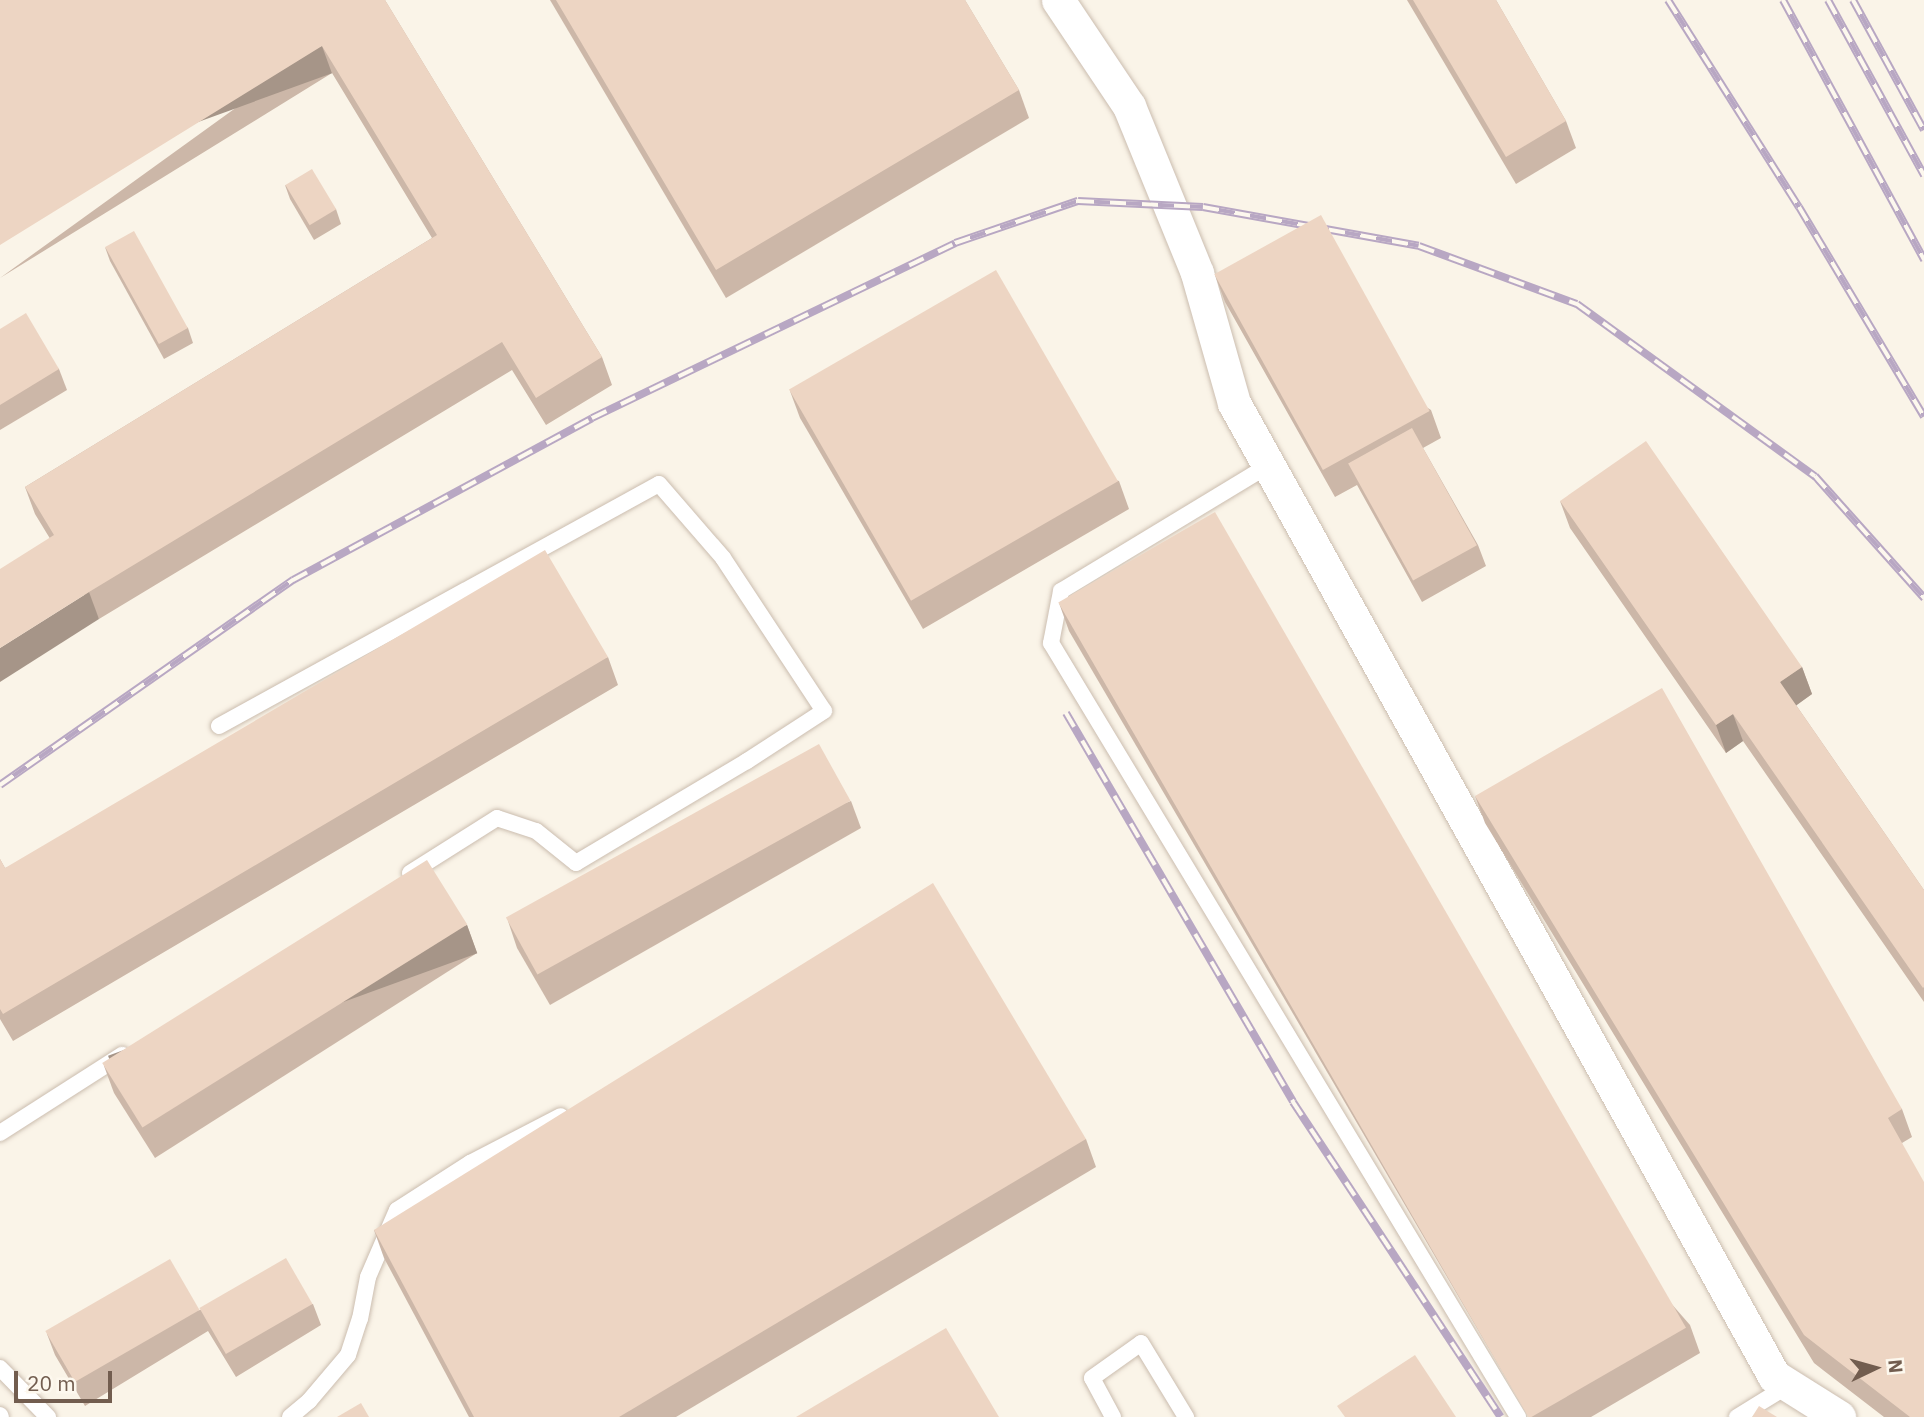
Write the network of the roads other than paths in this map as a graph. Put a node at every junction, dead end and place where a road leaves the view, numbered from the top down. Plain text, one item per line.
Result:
1 (1058, 0) edge
2 (1269, 465) junction
3 (219, 726) dead end
4 (393, 884) edge
5 (139, 1045) edge
6 (579, 1107) edge
7 (0, 1133) edge
8 (0, 1368) edge
9 (1789, 1385) junction
10 (48, 1417) edge
11 (290, 1417) edge
12 (1113, 1417) edge
13 (1186, 1417) edge
14 (1518, 1417) edge
15 (1737, 1417) edge
16 (1839, 1417) edge

1 - 2 street
2 - 9 street
2 - 14 lane
3 - 4 lane
5 - 7 lane
6 - 11 lane
8 - 10 lane
9 - 15 lane
9 - 16 street
12 - 13 lane

